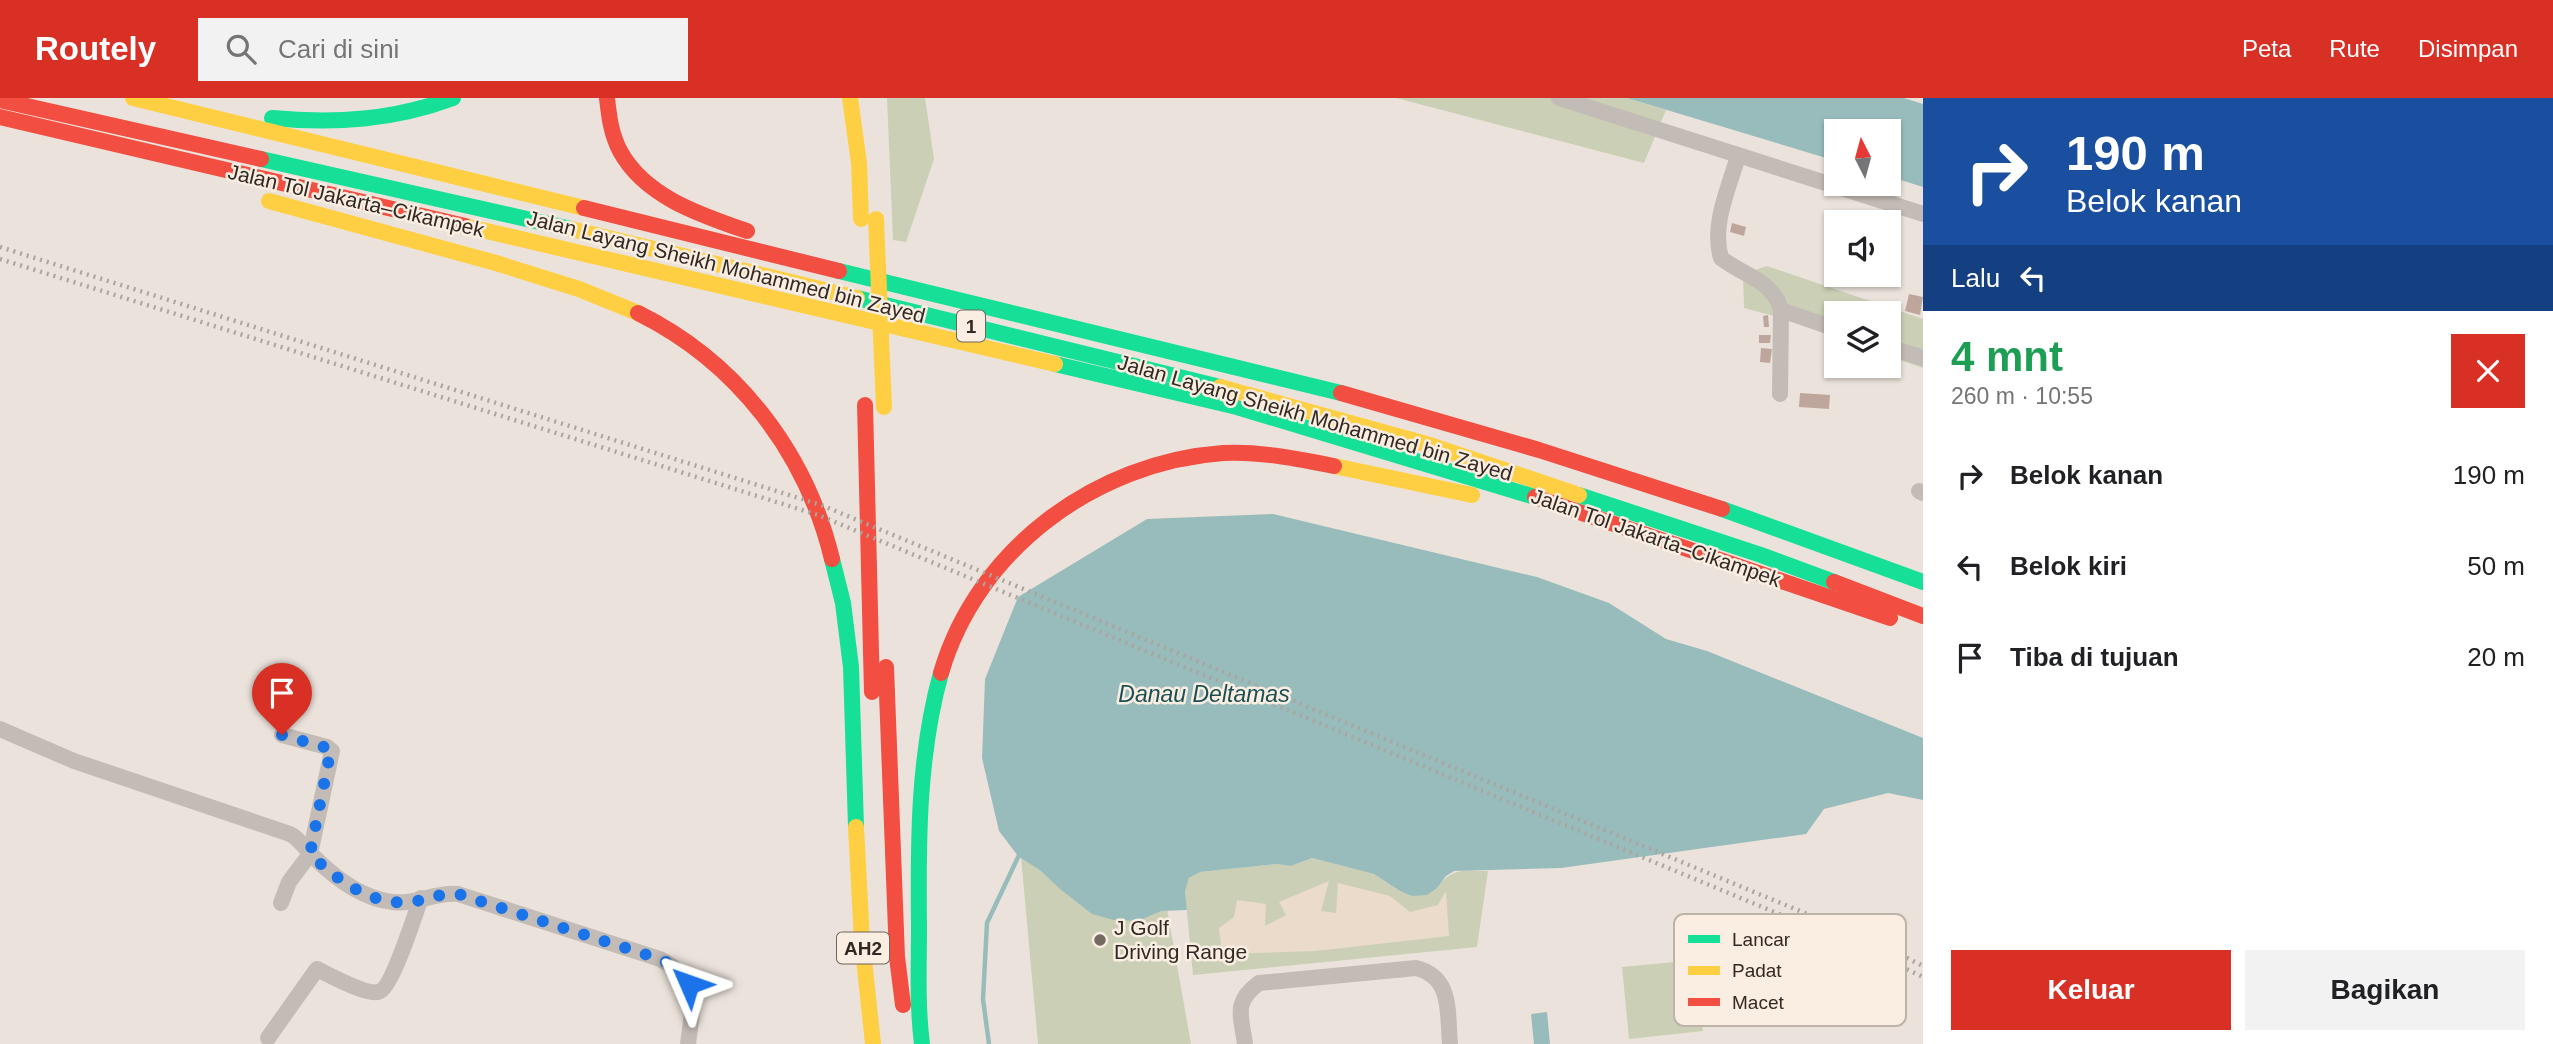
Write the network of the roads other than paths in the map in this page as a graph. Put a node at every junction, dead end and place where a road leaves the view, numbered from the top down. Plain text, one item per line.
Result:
1 (453, 98) edge
2 (607, 98) edge
3 (850, 98) edge
4 (866, 98) edge
5 (1559, 98) edge
6 (0, 100) edge
7 (130, 104) edge
8 (158, 104) junction
9 (0, 117) edge
10 (60, 132) junction
11 (1738, 156) junction
12 (158, 170) dead end
13 (250, 196) dead end
14 (1923, 214) edge
15 (869, 219) junction
16 (1781, 310) junction
17 (1824, 324) edge
18 (864, 339) dead end
19 (1901, 350) edge
20 (1923, 358) edge
21 (1223, 362) junction
22 (1780, 394) dead end
23 (865, 399) dead end
24 (884, 414) dead end
25 (1636, 530) junction
26 (1923, 582) edge
27 (886, 586) dead end
28 (1923, 603) edge
29 (1923, 616) edge
30 (1923, 630) edge
31 (872, 726) dead end
32 (0, 729) edge
33 (282, 735) dead end
34 (872, 822) dead end
35 (865, 851) junction
36 (310, 854) junction
37 (421, 898) junction
38 (281, 903) dead end
39 (268, 1038) dead end
40 (688, 1044) edge
41 (873, 1044) edge
42 (888, 1044) edge
43 (908, 1044) edge
44 (922, 1044) edge
45 (1245, 1044) edge
46 (1450, 1044) edge

1 - 8 highway
2 - 21 highway
3 - 15 highway
4 - 15 highway
5 - 11 street
6 - 29 highway, Jalan Layang Sheikh Mohammed bin Zayed / 1, bridge
7 - 8 highway, 1
7 - 28 highway, Jalan Layang Sheikh Mohammed bin Zayed / 1
8 - 21 highway, 1
9 - 10 highway, Jalan Tol Jakarta–Cikampek / 1
10 - 12 highway
10 - 25 highway, Jalan Tol Jakarta–Cikampek / 1
11 - 14 street
11 - 16 street
13 - 35 highway
15 - 18 highway
15 - 24 highway, bridge
16 - 17 street
16 - 22 street
19 - 20 street
21 - 26 highway, 1
23 - 31 highway
25 - 30 highway, Jalan Tol Jakarta–Cikampek / 1
25 - 44 highway
27 - 43 highway
32 - 36 street
33 - 36 street
34 - 35 highway
35 - 41 highway, AH2
35 - 42 highway, AH2
36 - 37 street
36 - 38 street
37 - 39 street
37 - 40 street
45 - 46 street

